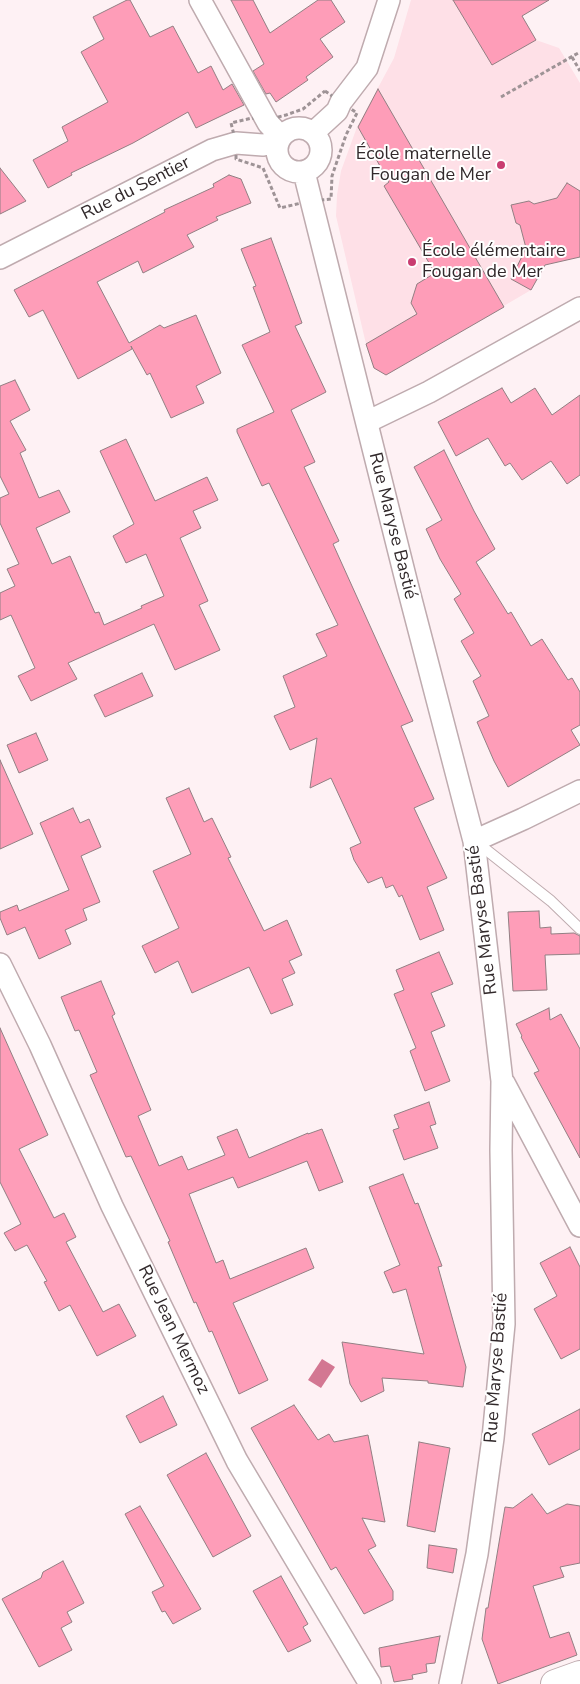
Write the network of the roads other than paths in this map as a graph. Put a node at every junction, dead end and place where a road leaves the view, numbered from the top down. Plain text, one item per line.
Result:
1 (200, 0) edge
2 (389, 0) edge
3 (313, 133) junction
4 (279, 139) junction
5 (304, 172) junction
6 (0, 258) edge
7 (580, 308) edge
8 (367, 422) junction
9 (580, 790) edge
10 (474, 841) junction
11 (580, 929) edge
12 (0, 964) edge
13 (502, 1081) junction
14 (580, 1226) edge
15 (580, 1675) edge
16 (370, 1684) edge
17 (450, 1684) edge
18 (555, 1684) edge

1 - 4 street
2 - 3 street
3 - 4 street
3 - 5 street
4 - 5 street
4 - 6 street, Rue du Sentier
5 - 8 street, Rue Maryse Bastié
7 - 8 street
8 - 10 street, Rue Maryse Bastié
9 - 10 street
10 - 11 lane
10 - 13 street, Rue Maryse Bastié
12 - 16 street, Rue Jean Mermoz
13 - 14 street
13 - 17 street, Rue Maryse Bastié
15 - 18 street

